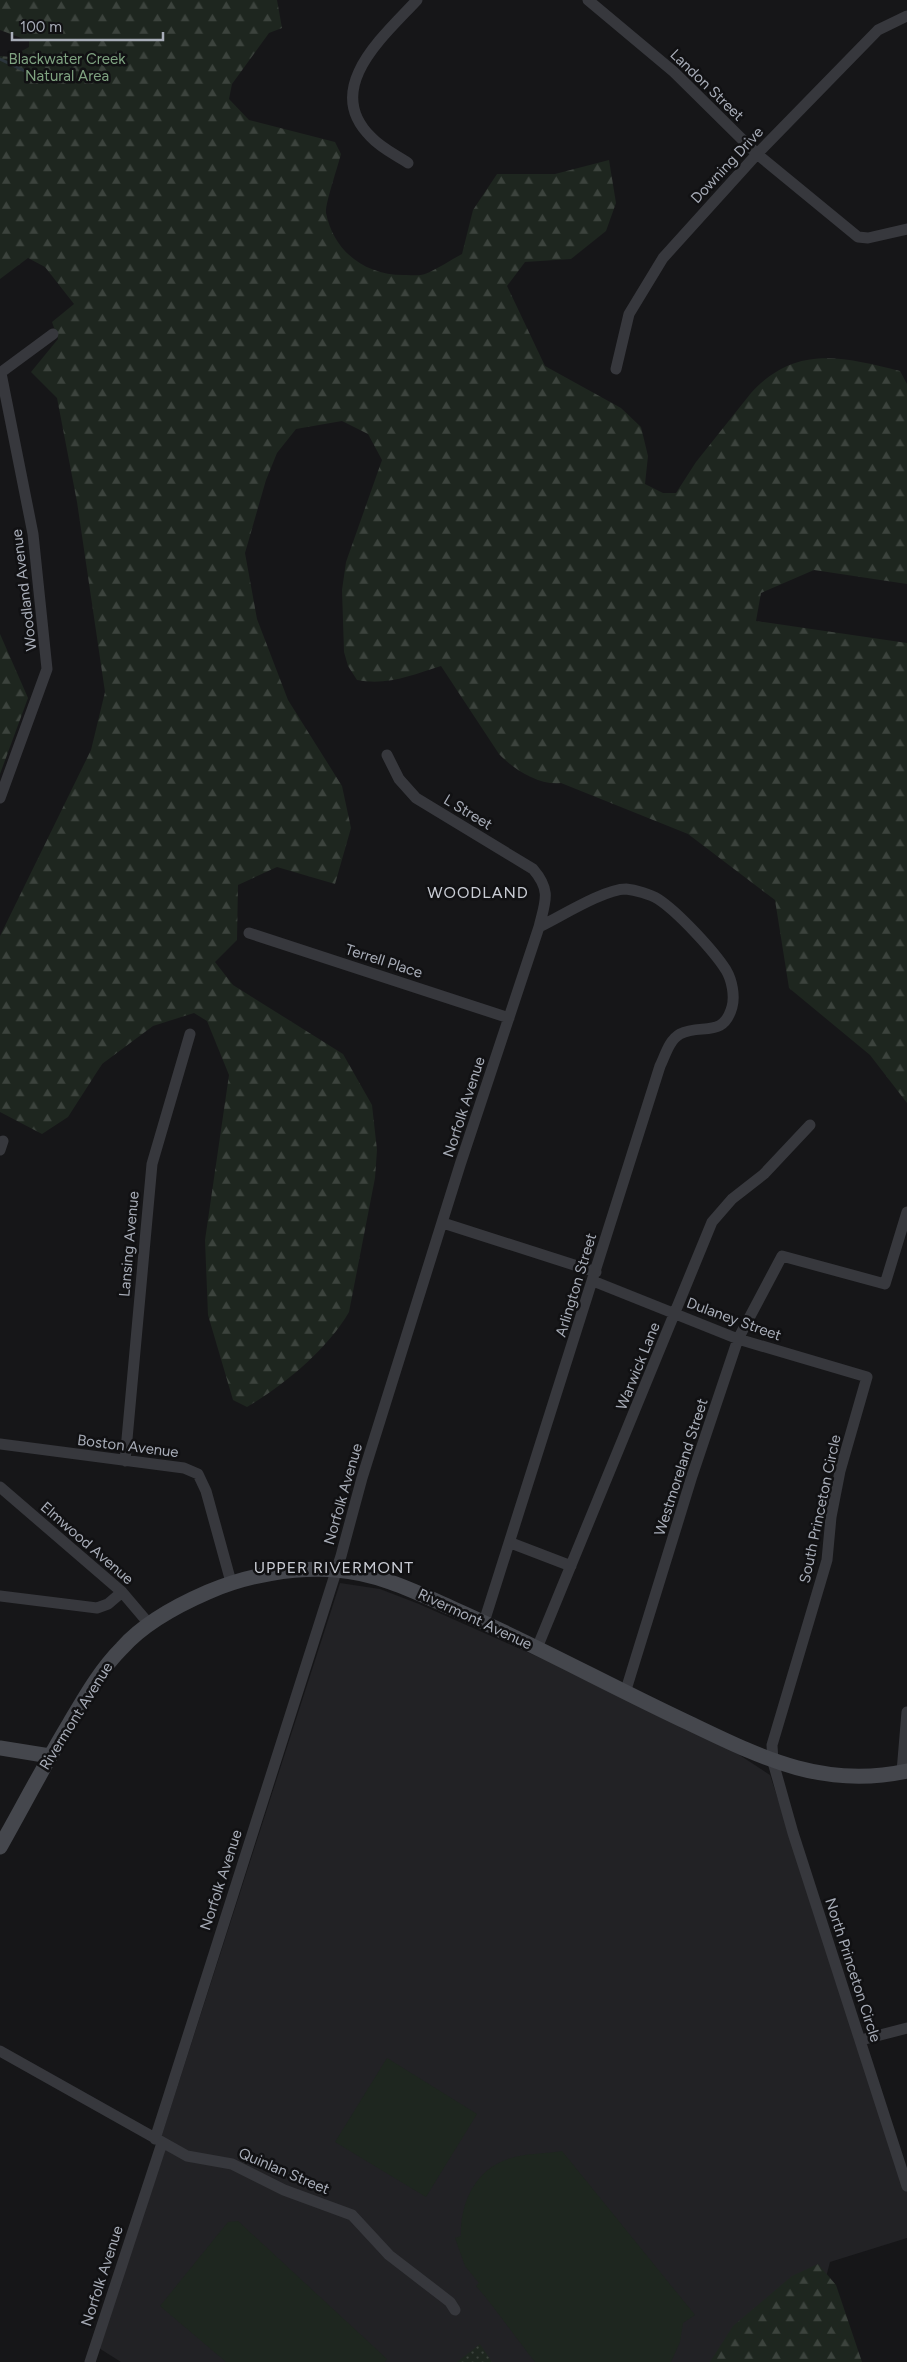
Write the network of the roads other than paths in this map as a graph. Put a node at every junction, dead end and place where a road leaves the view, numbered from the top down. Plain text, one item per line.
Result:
1 (417, 0) edge
2 (588, 0) edge
3 (907, 16) edge
4 (757, 154) junction
5 (408, 163) dead end
6 (907, 229) edge
7 (53, 334) dead end
8 (616, 369) dead end
9 (1, 373) edge
10 (386, 755) dead end
11 (0, 798) edge
12 (545, 885) joint
13 (539, 927) junction
14 (249, 932) dead end
15 (509, 1018) junction
16 (190, 1034) dead end
17 (810, 1125) dead end
18 (907, 1212) edge
19 (443, 1224) junction
20 (594, 1276) junction
21 (675, 1314) junction
22 (738, 1339) junction
23 (868, 1377) joint
24 (0, 1444) edge
25 (125, 1461) junction
26 (0, 1487) edge
27 (511, 1543) junction
28 (571, 1566) junction
29 (336, 1570) junction
30 (231, 1582) junction
31 (122, 1592) junction
32 (0, 1596) edge
33 (484, 1622) junction
34 (150, 1625) junction
35 (537, 1648) junction
36 (625, 1693) junction
37 (907, 1712) edge
38 (0, 1748) edge
39 (50, 1756) junction
40 (773, 1762) junction
41 (904, 1771) edge
42 (0, 1847) edge
43 (907, 2028) edge
44 (861, 2040) junction
45 (1, 2054) edge
46 (158, 2141) junction
47 (907, 2186) edge
48 (455, 2310) dead end
49 (90, 2362) edge

1 - 5 street
2 - 4 street, Landon Street
3 - 4 street, Downing Drive
4 - 6 street, Landon Street
4 - 8 street, Downing Drive
7 - 9 street
9 - 11 street, Woodland Avenue
10 - 12 street, L Street
12 - 13 street, Norfolk Avenue
13 - 15 street, Norfolk Avenue
13 - 20 street, Arlington Street
14 - 15 street, Terrell Place
15 - 19 street, Norfolk Avenue
16 - 25 street, Lansing Avenue
17 - 21 street, Warwick Lane
18 - 22 street, Westmoreland Street
19 - 20 street, Dulaney Street
19 - 29 street, Norfolk Avenue
20 - 21 street, Dulaney Street
20 - 27 street, Arlington Street
21 - 22 street, Dulaney Street
21 - 28 street, Warwick Lane
22 - 23 street, Dulaney Street
22 - 36 street, Westmoreland Street
23 - 40 street, South Princeton Circle
24 - 25 street, Boston Avenue
25 - 30 street, Boston Avenue
26 - 31 street, Elmwood Avenue
27 - 28 street
27 - 33 street, Arlington Street
28 - 35 street, Warwick Lane
29 - 30 main road, Rivermont Avenue
29 - 33 main road, Rivermont Avenue
29 - 46 street, Norfolk Avenue
30 - 34 main road, Rivermont Avenue
31 - 32 street
31 - 34 street, Elmwood Avenue
33 - 35 main road, Rivermont Avenue
34 - 39 main road, Rivermont Avenue
35 - 36 main road, Rivermont Avenue
36 - 40 main road, Rivermont Avenue
37 - 41 street
38 - 39 main road
39 - 42 main road, Rivermont Avenue
40 - 41 main road, Rivermont Avenue
40 - 44 street, North Princeton Circle
43 - 44 street
44 - 47 street, North Princeton Circle
45 - 46 street, Quinlan Street
46 - 48 street, Quinlan Street
46 - 49 street, Norfolk Avenue

